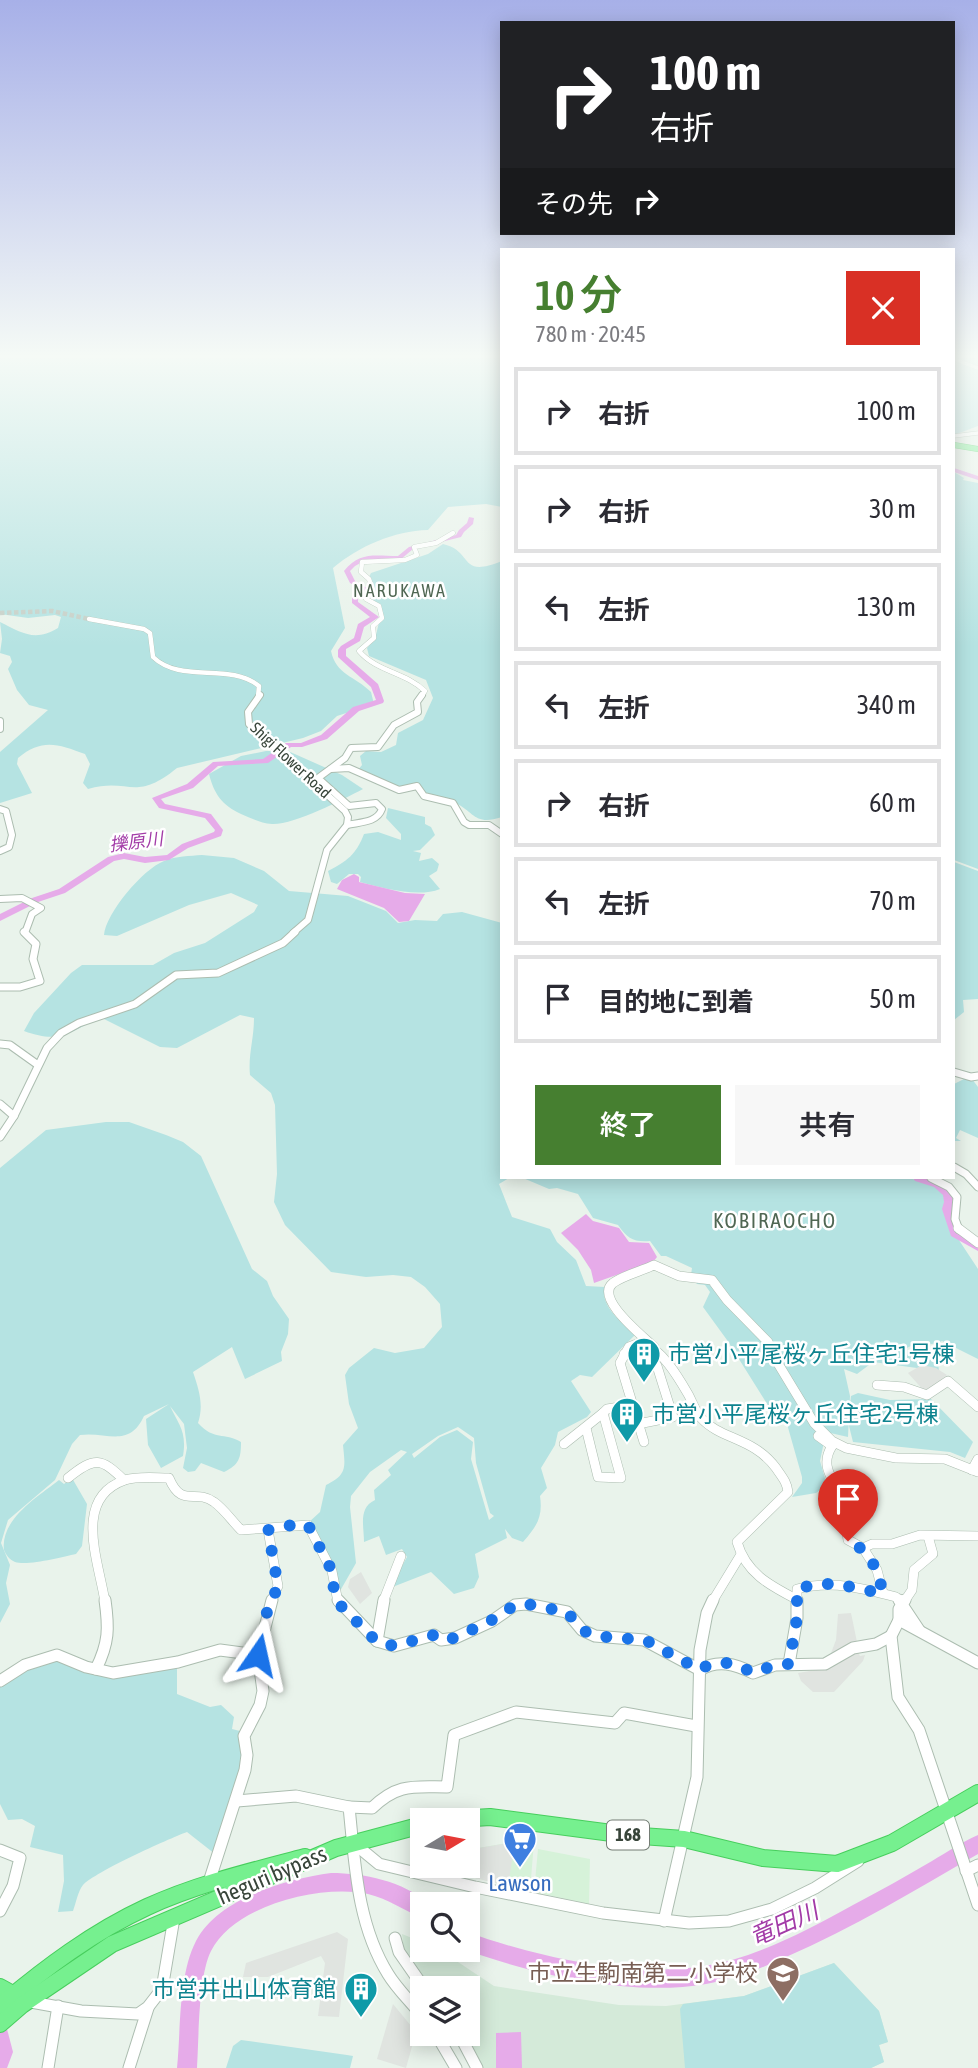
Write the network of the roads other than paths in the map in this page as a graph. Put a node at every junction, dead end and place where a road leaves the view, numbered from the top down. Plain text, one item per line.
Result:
1 (453, 533) dead end
2 (89, 620) tunnel mouth
3 (0, 720) edge
4 (0, 729) edge
5 (326, 769) junction
6 (0, 809) edge
7 (347, 825) junction
8 (500, 833) edge
9 (0, 851) edge
10 (0, 899) edge
11 (0, 987) edge
12 (0, 1044) edge
13 (38, 1065) junction
14 (955, 1072) edge
15 (978, 1076) edge
16 (0, 1104) edge
17 (14, 1116) junction
18 (0, 1137) edge
19 (955, 1168) edge
20 (933, 1179) edge
21 (978, 1187) edge
22 (978, 1243) edge
23 (654, 1347) junction
24 (624, 1354) junction
25 (877, 1385) dead end
26 (632, 1405) junction
27 (978, 1407) edge
28 (603, 1413) junction
29 (638, 1424) junction
30 (586, 1427) junction
31 (818, 1436) dead end
32 (644, 1442) dead end
33 (564, 1444) dead end
34 (832, 1446) junction
35 (846, 1448) junction
36 (978, 1459) edge
37 (975, 1471) edge
38 (68, 1478) dead end
39 (124, 1480) junction
40 (268, 1530) junction
41 (928, 1536) junction
42 (978, 1536) edge
43 (863, 1548) junction
44 (401, 1556) dead end
45 (740, 1556) junction
46 (883, 1593) junction
47 (796, 1599) junction
48 (903, 1604) junction
49 (899, 1620) junction
50 (919, 1630) junction
51 (891, 1636) junction
52 (377, 1642) junction
53 (258, 1655) junction
54 (978, 1663) edge
55 (789, 1664) junction
56 (96, 1670) junction
57 (700, 1670) junction
58 (0, 1681) edge
59 (696, 1726) junction
60 (978, 1793) edge
61 (237, 1801) junction
62 (349, 1807) junction
63 (480, 1818) edge
64 (949, 1819) junction
65 (410, 1828) edge
66 (684, 1839) junction
67 (353, 1842) junction
68 (336, 1848) junction
69 (0, 1850) edge
70 (858, 1856) junction
71 (970, 1868) edge
72 (209, 1883) junction
73 (978, 1905) edge
74 (0, 1911) edge
75 (174, 1917) junction
76 (664, 1921) junction
77 (395, 1938) dead end
78 (416, 1976) edge
79 (12, 1999) edge
80 (410, 2001) edge
81 (58, 2006) junction
82 (148, 2007) junction
83 (0, 2024) edge
84 (443, 2046) edge
85 (465, 2046) edge
86 (48, 2068) edge
87 (129, 2068) edge
88 (456, 2068) edge
89 (477, 2068) edge

1 - 5 street
2 - 7 street, Shigi Flower Road
3 - 4 street
5 - 7 street
5 - 8 street
6 - 9 street
7 - 13 street
10 - 11 street
12 - 13 street
13 - 17 street
14 - 15 street
16 - 17 street
17 - 18 street
19 - 21 street
20 - 22 street
23 - 24 street
23 - 35 street
23 - 45 street
24 - 26 street
24 - 29 street
25 - 27 street
26 - 28 street
26 - 29 street
28 - 30 street
28 - 30 street
29 - 32 street
30 - 33 street
31 - 34 street
34 - 35 street
34 - 43 street
35 - 37 street
36 - 37 street
38 - 39 street
39 - 40 street
39 - 56 street
40 - 52 street
40 - 53 street
41 - 42 street
41 - 43 street
41 - 48 street
43 - 46 street
44 - 52 street
45 - 47 street
45 - 57 street
46 - 47 street
46 - 48 street
47 - 55 street
48 - 49 street
48 - 50 street
49 - 50 street
49 - 51 street
50 - 54 street
51 - 55 street
51 - 64 street
52 - 57 street
53 - 56 street
53 - 61 street
55 - 57 street
56 - 58 street
57 - 59 street
59 - 62 street
59 - 66 street
60 - 64 highway, 168
61 - 62 street
61 - 72 street
62 - 67 street
63 - 66 highway, 168
64 - 70 highway, 168
64 - 71 street
65 - 67 highway
66 - 70 highway, 168
66 - 76 street
67 - 68 highway
67 - 76 street
67 - 80 street
68 - 72 highway, heguri bypass
68 - 75 highway, heguri bypass
69 - 74 street
70 - 76 street
71 - 73 street
72 - 79 highway, heguri bypass
75 - 79 highway, heguri bypass
75 - 82 street
77 - 78 street
79 - 81 street
79 - 83 highway, heguri bypass
81 - 82 street
81 - 86 street
82 - 87 street
84 - 88 street
85 - 89 street

